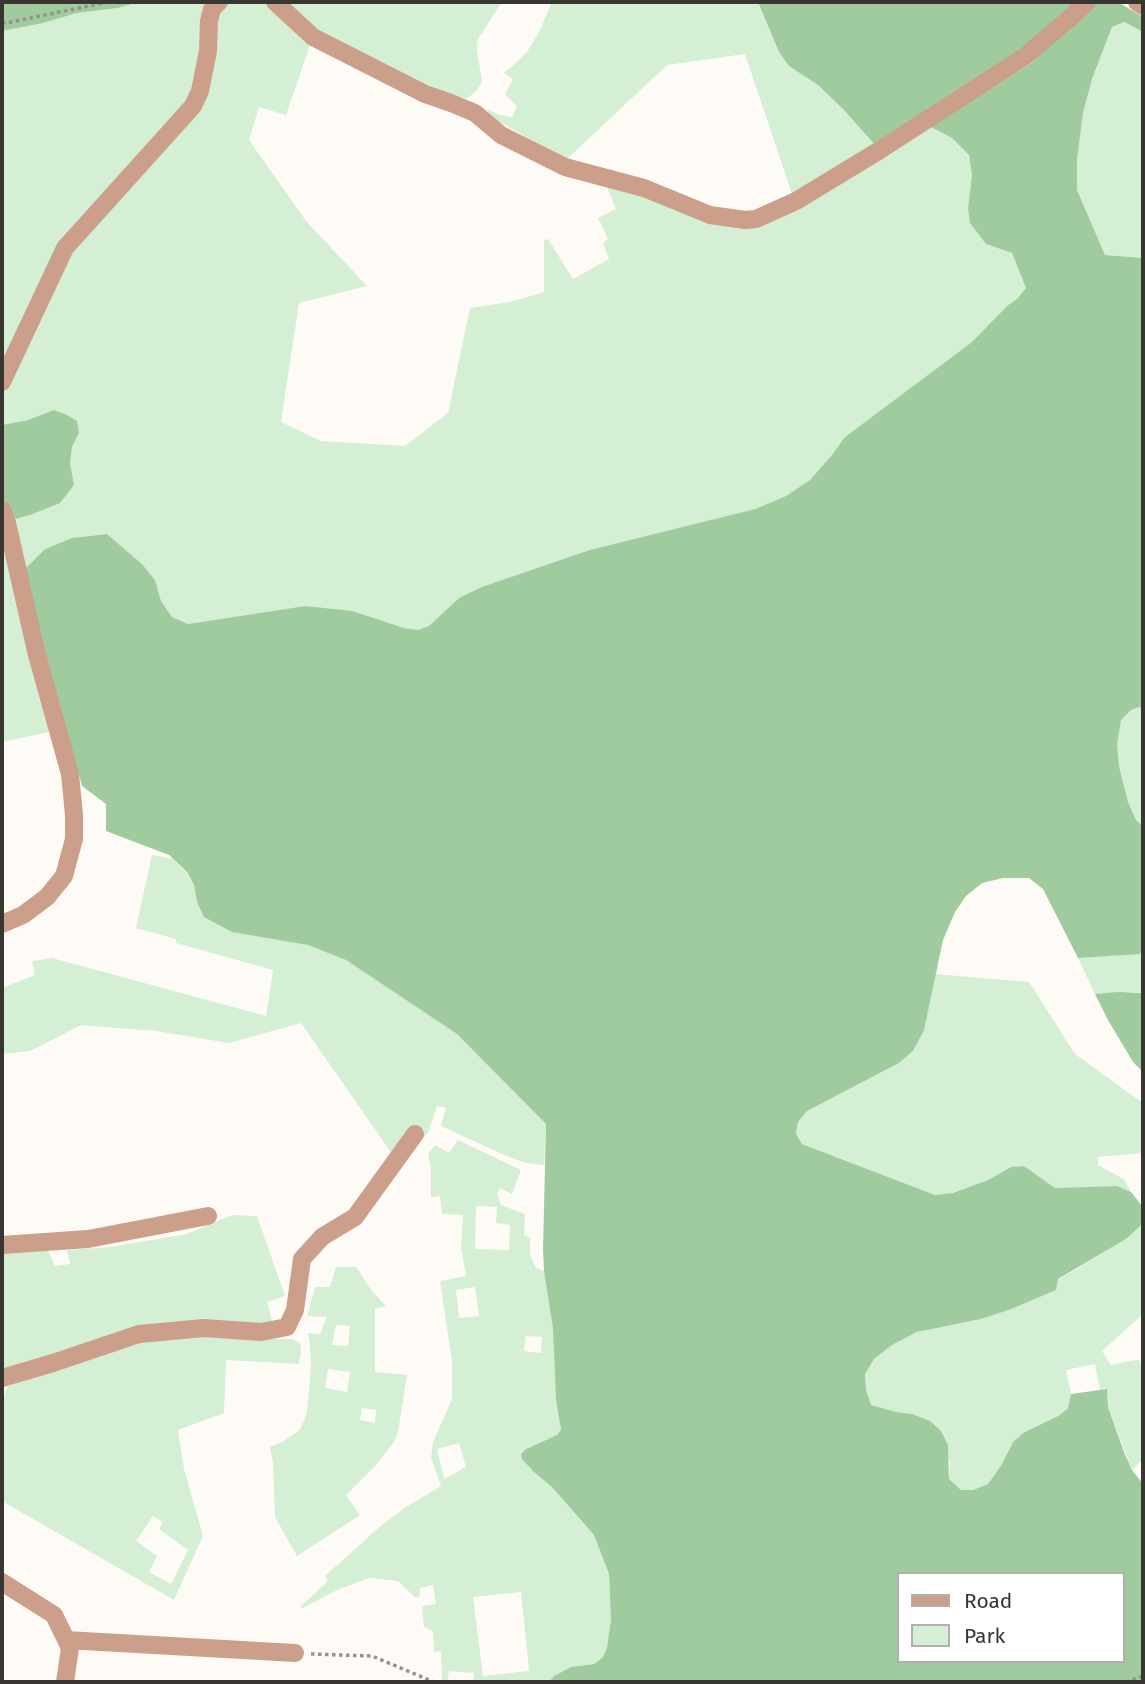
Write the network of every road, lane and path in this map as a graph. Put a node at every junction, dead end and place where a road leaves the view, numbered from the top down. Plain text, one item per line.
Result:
1 (108, 2) edge
2 (219, 2) edge
3 (275, 2) edge
4 (1087, 2) edge
5 (1137, 2) edge
6 (1143, 6) edge
7 (2, 23) edge
8 (2, 382) edge
9 (2, 510) edge
10 (2, 924) edge
11 (415, 1134) dead end
12 (208, 1216) dead end
13 (2, 1245) edge
14 (2, 1378) edge
15 (2, 1582) edge
16 (66, 1640) junction
17 (295, 1653) joint
18 (1143, 1676) edge
19 (65, 1682) edge
20 (434, 1682) edge
21 (1126, 1682) edge

1 - 7 path
2 - 8 street
3 - 4 street
5 - 6 street
9 - 10 street
11 - 14 street
12 - 13 street
15 - 16 street
16 - 17 street
16 - 19 street
17 - 20 path
18 - 21 path

